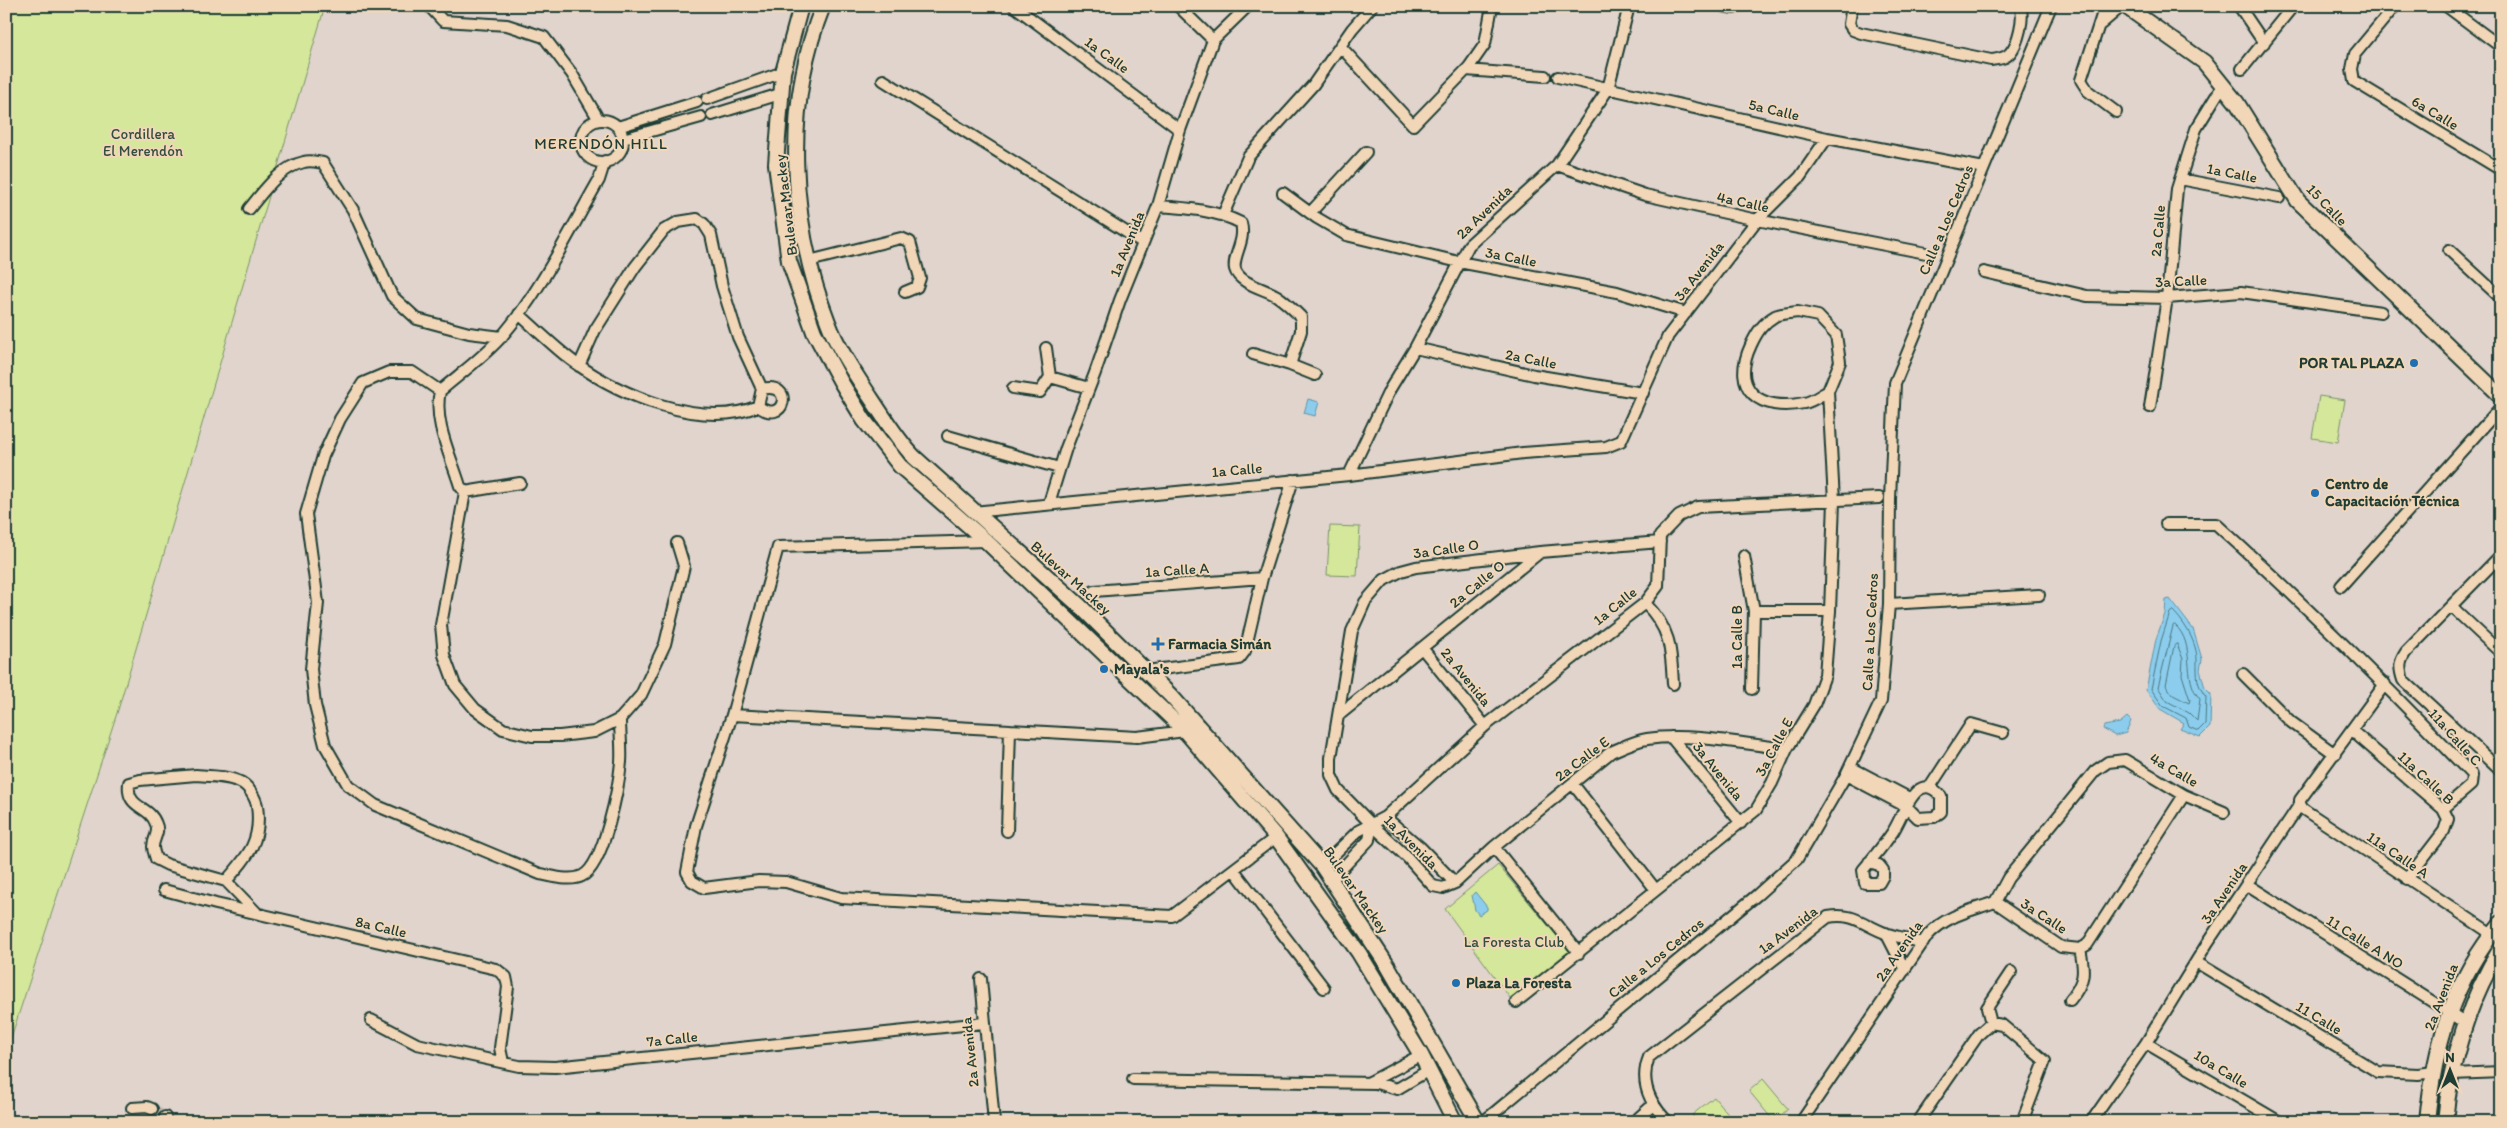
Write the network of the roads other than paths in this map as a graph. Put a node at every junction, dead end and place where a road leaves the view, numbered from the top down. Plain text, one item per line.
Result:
1 (429, 6) edge
2 (801, 6) edge
3 (823, 6) edge
4 (1014, 6) edge
5 (1178, 6) edge
6 (1248, 6) edge
7 (1372, 6) edge
8 (1492, 6) edge
9 (1629, 6) edge
10 (1723, 6) edge
11 (1736, 6) edge
12 (1852, 6) edge
13 (2020, 6) edge
14 (2051, 6) edge
15 (2105, 6) edge
16 (2123, 6) edge
17 (2239, 6) edge
18 (2293, 6) edge
19 (2394, 6) edge
20 (2446, 6) edge
21 (2101, 24) junction
22 (1213, 40) junction
23 (2264, 43) junction
24 (1340, 46) junction
25 (2501, 47) edge
26 (2242, 69) dead end
27 (1466, 70) junction
28 (783, 72) junction
29 (1545, 76) dead end
30 (1558, 77) dead end
31 (883, 80) dead end
32 (801, 82) junction
33 (1608, 89) junction
34 (2220, 91) junction
35 (780, 94) junction
36 (2116, 112) dead end
37 (599, 120) junction
38 (618, 127) junction
39 (1180, 130) junction
40 (1827, 138) junction
41 (623, 140) junction
42 (1366, 152) dead end
43 (605, 161) junction
44 (1557, 165) junction
45 (1984, 168) junction
46 (2501, 170) edge
47 (2180, 178) junction
48 (1283, 193) dead end
49 (2279, 198) dead end
50 (1158, 206) junction
51 (249, 210) dead end
52 (1310, 213) junction
53 (1223, 215) junction
54 (1757, 220) junction
55 (1142, 242) junction
56 (2449, 250) dead end
57 (1926, 253) dead end
58 (809, 261) junction
59 (1459, 262) junction
60 (1984, 272) dead end
61 (905, 292) dead end
62 (2167, 298) junction
63 (2501, 298) edge
64 (2381, 312) dead end
65 (1686, 313) junction
66 (519, 314) junction
67 (502, 337) junction
68 (1046, 348) dead end
69 (1415, 348) junction
70 (1253, 354) dead end
71 (1290, 365) junction
72 (579, 366) junction
73 (1315, 375) dead end
74 (1050, 377) junction
75 (1013, 388) dead end
76 (1089, 388) junction
77 (762, 389) junction
78 (440, 391) junction
79 (1828, 391) junction
80 (1643, 393) junction
81 (2501, 396) edge
82 (758, 406) junction
83 (2150, 407) dead end
84 (2501, 408) edge
85 (948, 436) dead end
86 (1621, 441) joint
87 (1059, 468) junction
88 (1349, 475) junction
89 (1293, 480) junction
90 (520, 483) dead end
91 (465, 492) junction
92 (1878, 498) dead end
93 (1834, 502) junction
94 (1049, 503) junction
95 (973, 512) junction
96 (2166, 524) dead end
97 (986, 541) junction
98 (1660, 542) junction
99 (677, 543) dead end
100 (1540, 552) junction
101 (2501, 555) edge
102 (1744, 556) dead end
103 (1262, 578) junction
104 (2341, 586) dead end
105 (1094, 591) dead end
106 (2039, 595) dead end
107 (1645, 603) junction
108 (1888, 604) junction
109 (2452, 607) junction
110 (1754, 610) junction
111 (1830, 611) junction
112 (1422, 648) junction
113 (2501, 653) edge
114 (1146, 671) junction
115 (2243, 674) dead end
116 (1673, 684) dead end
117 (2385, 684) junction
118 (1752, 689) dead end
119 (732, 715) junction
120 (1339, 715) junction
121 (620, 719) junction
122 (1485, 726) junction
123 (1010, 730) junction
124 (2351, 730) junction
125 (1184, 731) junction
126 (2003, 733) dead end
127 (1671, 737) junction
128 (1787, 748) junction
129 (2335, 754) junction
130 (1848, 771) junction
131 (2501, 771) edge
132 (1572, 784) junction
133 (1930, 787) junction
134 (2184, 795) junction
135 (1908, 802) junction
136 (2300, 804) junction
137 (2443, 809) junction
138 (2224, 812) dead end
139 (1385, 817) junction
140 (1741, 823) junction
141 (1372, 825) junction
142 (1006, 831) dead end
143 (1276, 837) junction
144 (1494, 847) junction
145 (1869, 862) dead end
146 (1322, 866) junction
147 (1234, 870) junction
148 (1332, 879) junction
149 (2407, 879) junction
150 (226, 881) junction
151 (1455, 883) junction
152 (2248, 885) junction
153 (164, 890) dead end
154 (1656, 890) junction
155 (1995, 902) junction
156 (256, 912) junction
157 (2491, 928) edge
158 (1886, 933) junction
159 (1923, 943) junction
160 (2501, 948) edge
161 (2080, 949) junction
162 (1579, 953) junction
163 (2196, 962) junction
164 (1905, 970) junction
165 (2494, 970) edge
166 (2011, 972) dead end
167 (981, 979) dead end
168 (1324, 988) dead end
169 (2070, 1000) dead end
170 (1516, 1002) dead end
171 (2449, 1013) junction
172 (370, 1020) dead end
173 (983, 1023) junction
174 (1991, 1023) junction
175 (2466, 1024) junction
176 (2146, 1043) junction
177 (1421, 1054) junction
178 (503, 1062) junction
179 (1445, 1067) junction
180 (1429, 1070) junction
181 (2434, 1072) junction
182 (2501, 1072) edge
183 (2452, 1074) junction
184 (1133, 1079) dead end
185 (1367, 1083) junction
186 (1654, 1104) junction
187 (132, 1108) dead end
188 (152, 1109) tunnel mouth
189 (1664, 1121) edge
190 (2094, 1121) edge
191 (994, 1122) edge
192 (1455, 1122) edge
193 (1478, 1122) edge
194 (1483, 1122) edge
195 (1634, 1122) edge
196 (1801, 1122) edge
197 (1918, 1122) edge
198 (2022, 1122) edge
199 (2280, 1122) edge
200 (2427, 1122) edge
201 (2445, 1122) edge

1 - 37 street
2 - 28 main road, Bulevar Mackey
3 - 32 main road, Bulevar Mackey
4 - 39 street, 1a Calle
5 - 22 street
6 - 22 street, 1a Avenida
7 - 24 street
8 - 27 street
9 - 33 street, 2a Avenida
10 - 11 street
12 - 13 street
14 - 45 street, Calle a Los Cedros
15 - 21 street
16 - 21 street
16 - 34 main road, 15 Calle
17 - 23 street
18 - 23 street
19 - 46 street, 6a Calle
20 - 25 street
21 - 36 street
22 - 39 street, 1a Avenida
23 - 26 street
24 - 27 street
24 - 53 street
27 - 29 street
28 - 32 main road
28 - 35 main road, Bulevar Mackey
28 - 38 street
30 - 33 street, 5a Calle
31 - 55 street
32 - 35 main road
32 - 58 main road, Bulevar Mackey
33 - 40 street, 5a Calle
33 - 44 street, 2a Avenida
34 - 47 street, 2a Calle
34 - 81 main road, 15 Calle
35 - 41 street
35 - 97 main road, Bulevar Mackey
37 - 38 street
37 - 43 street
38 - 41 street
39 - 50 street, 1a Avenida
40 - 45 street, 5a Calle
40 - 54 street, 3a Avenida
41 - 43 street
42 - 52 street
43 - 66 street
44 - 54 street, 4a Calle
44 - 59 street, 2a Avenida
45 - 108 street, Calle a Los Cedros
47 - 49 street, 1a Calle
47 - 62 street, 2a Calle
48 - 52 street, 3a Calle
50 - 53 street
50 - 55 street, 1a Avenida
51 - 67 street
52 - 59 street, 3a Calle
53 - 71 street
54 - 57 street, 4a Calle
54 - 65 street, 3a Avenida
55 - 76 street, 1a Avenida
56 - 63 street
58 - 61 street
58 - 95 main road, Bulevar Mackey
59 - 65 street, 3a Calle
59 - 69 street, 2a Avenida
60 - 62 street, 3a Calle
62 - 64 street, 3a Calle
62 - 83 street, 2a Calle
65 - 80 street, 3a Avenida
66 - 67 street
66 - 72 street
67 - 78 street
68 - 74 street
69 - 80 street, 2a Calle
69 - 88 street, 2a Avenida
70 - 71 street
71 - 73 street
72 - 77 street
72 - 82 street
74 - 75 street
74 - 76 street
76 - 87 street, 1a Avenida
77 - 82 street
77 - 82 street
78 - 91 street
78 - 121 street
79 - 79 street
79 - 93 street, 3a Calle E
80 - 86 street, 3a Avenida
84 - 104 street
85 - 87 street
86 - 88 street, 1a Calle
87 - 94 street, 1a Avenida
88 - 89 street, 1a Calle
89 - 94 street, 1a Calle
89 - 103 street
90 - 91 street
91 - 121 street
92 - 93 street, 1a Calle
93 - 98 street, 1a Calle
93 - 111 street, 3a Calle E
94 - 95 street, 1a Calle
95 - 114 main road, Bulevar Mackey
96 - 117 street, 11a Calle C
97 - 119 street
97 - 125 main road, Bulevar Mackey
98 - 100 street
98 - 107 street, 1a Calle
99 - 121 street
100 - 112 street, 2a Calle O
100 - 120 street, 3a Calle O
101 - 109 street
102 - 110 street, 1a Calle B
103 - 105 street, 1a Calle A
103 - 114 street
106 - 108 street
107 - 116 street
107 - 122 street, 1a Calle
108 - 130 street, Calle a Los Cedros
109 - 113 street
109 - 131 street
110 - 111 street
110 - 118 street, 1a Calle B
111 - 128 street, 3a Calle E
112 - 120 street, 2a Calle O
112 - 122 street, 2a Avenida
114 - 146 main road, Bulevar Mackey
115 - 129 street
117 - 124 street, 3a Avenida
117 - 137 street, 11a Calle C
119 - 123 street
119 - 147 street
120 - 141 street, 1a Avenida
122 - 139 street, 1a Calle
123 - 125 street
123 - 142 street
124 - 129 street, 3a Avenida
124 - 137 street, 11a Calle B
125 - 143 main road, Bulevar Mackey
126 - 133 street
127 - 128 street, 2a Calle E
127 - 132 street, 2a Calle E
127 - 140 street, 3a Avenida
128 - 140 street, 3a Calle E
129 - 136 street, 3a Avenida
130 - 135 street
130 - 194 street, Calle a Los Cedros
132 - 144 street, 2a Calle E
132 - 154 street
133 - 135 street
133 - 135 street
134 - 138 street, 4a Calle
134 - 155 street, 4a Calle
134 - 161 street
135 - 145 street
136 - 149 street, 11a Calle A
136 - 152 street, 3a Avenida
137 - 149 street, 11a Calle B
139 - 141 street, 1a Calle
139 - 151 street, 1a Avenida
140 - 154 street, 3a Calle E
141 - 146 street, 1a Calle
141 - 148 street
141 - 151 street, 1a Avenida
143 - 147 street
143 - 177 main road, Bulevar Mackey
144 - 151 street, 2a Calle E
144 - 162 street
146 - 148 main road, Bulevar Mackey
147 - 168 street
148 - 179 main road, Bulevar Mackey
149 - 157 street, 11a Calle A
150 - 150 street
150 - 156 street
152 - 163 street, 3a Avenida
152 - 171 street, 11 Calle A NO
153 - 156 street, 8a Calle
154 - 162 street, 3a Calle E
155 - 159 street, 2a Avenida
155 - 161 street, 3a Calle
156 - 178 street, 8a Calle
157 - 171 main road, 2a Avenida
158 - 159 street
158 - 164 street
158 - 186 street, 1a Avenida
159 - 164 street, 2a Avenida
160 - 165 main road, 2a Avenida
161 - 169 street
162 - 170 street, 3a Calle E
163 - 176 street, 3a Avenida
163 - 181 street, 11 Calle
164 - 196 street, 2a Avenida
165 - 175 main road, 2a Avenida
166 - 174 street
167 - 173 street, 2a Avenida
171 - 175 street, 11 Calle A NO
171 - 181 main road, 2a Avenida
172 - 178 street, 7a Calle
173 - 178 street, 7a Calle
173 - 191 street, 2a Avenida
174 - 197 street
174 - 198 street
175 - 183 main road, 2a Avenida
176 - 190 street, 3a Avenida
176 - 199 street, 10a Calle
177 - 179 main road
177 - 180 main road, Bulevar Mackey
177 - 185 street
179 - 193 main road, Bulevar Mackey
180 - 185 street
180 - 192 main road, Bulevar Mackey
181 - 200 main road, 2a Avenida
182 - 183 street
183 - 201 main road, 2a Avenida
184 - 185 street
186 - 189 street
186 - 195 street
187 - 188 street

